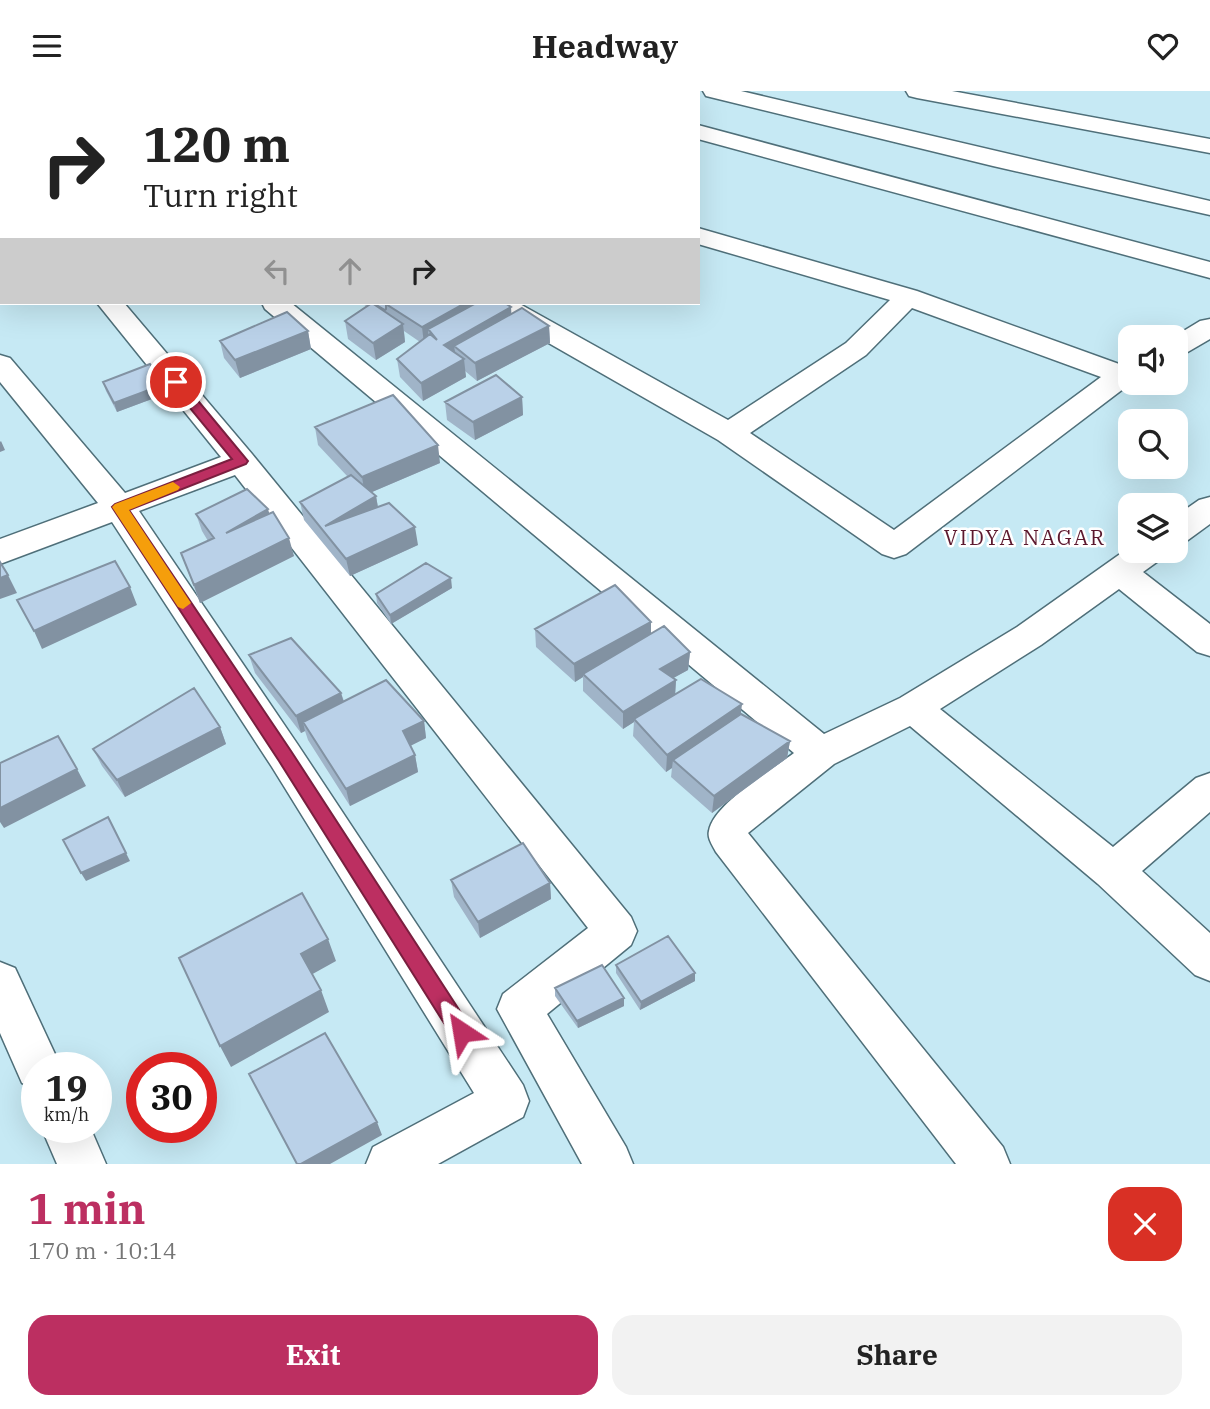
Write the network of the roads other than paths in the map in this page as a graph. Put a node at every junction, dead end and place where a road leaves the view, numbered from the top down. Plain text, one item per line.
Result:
1 (714, 91) edge
2 (917, 91) edge
3 (1040, 101) edge
4 (700, 133) edge
5 (1210, 146) edge
6 (1210, 208) edge
7 (700, 237) edge
8 (1210, 269) edge
9 (908, 297) junction
10 (112, 305) edge
11 (277, 305) edge
12 (503, 305) edge
13 (1210, 327) edge
14 (1188, 340) edge
15 (0, 364) edge
16 (1118, 369) edge
17 (1118, 378) edge
18 (729, 433) junction
19 (241, 461) junction
20 (120, 507) junction
21 (1210, 508) edge
22 (1188, 524) edge
23 (0, 552) edge
24 (1132, 563) edge
25 (1120, 572) junction
26 (1210, 643) edge
27 (914, 708) junction
28 (821, 753) junction
29 (1210, 789) edge
30 (1113, 871) junction
31 (1210, 961) edge
32 (0, 982) edge
33 (31, 1052) edge
34 (72, 1143) edge
35 (82, 1164) edge
36 (390, 1164) edge
37 (609, 1164) edge
38 (986, 1164) edge

1 - 6 street
2 - 3 street
3 - 5 street
4 - 8 street
7 - 9 street
9 - 16 street
9 - 18 street
10 - 19 street
11 - 28 street
12 - 18 street
13 - 14 street
15 - 20 street
17 - 18 street
19 - 20 street
19 - 37 street
20 - 23 street
20 - 36 street
21 - 22 street
24 - 25 street
25 - 26 street
25 - 27 street
27 - 28 street
27 - 30 street
28 - 38 street
29 - 30 street
30 - 31 street
32 - 33 street
34 - 35 street

